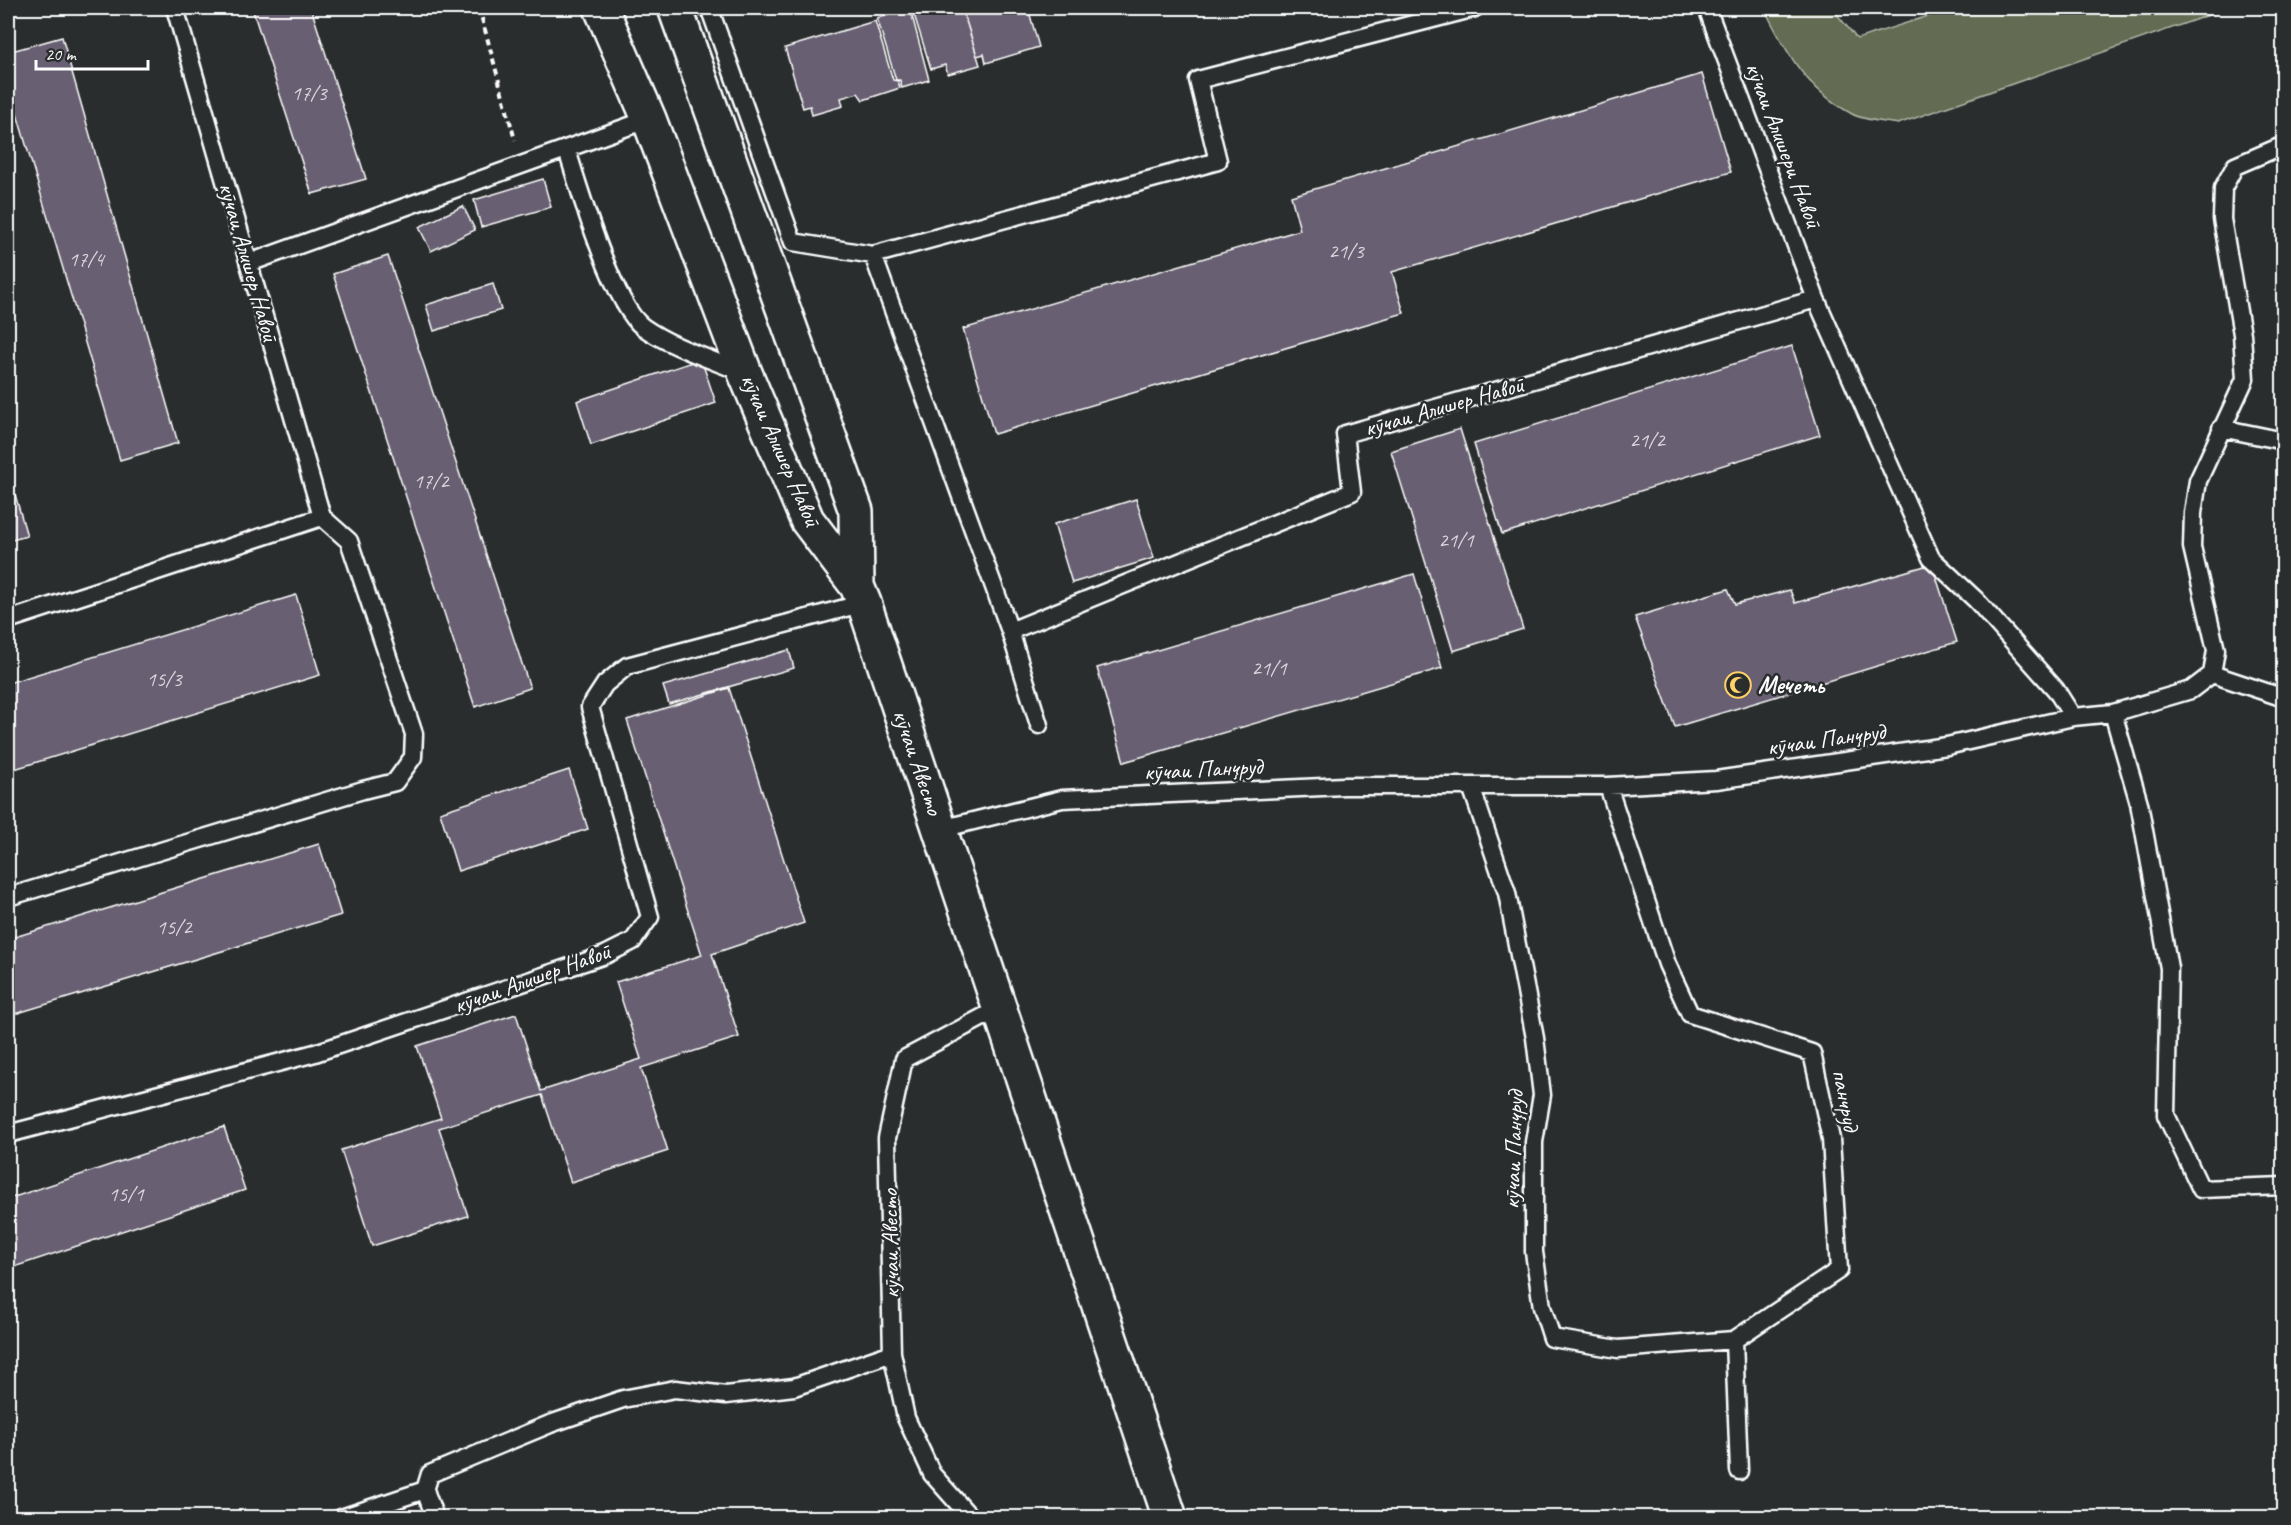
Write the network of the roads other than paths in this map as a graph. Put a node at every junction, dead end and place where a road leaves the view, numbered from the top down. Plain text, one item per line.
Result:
1 (175, 8) edge
2 (601, 8) edge
3 (1475, 8) edge
4 (1707, 8) edge
5 (713, 9) edge
6 (677, 13) edge
7 (649, 119) junction
8 (2283, 145) edge
9 (567, 150) junction
10 (873, 255) junction
11 (249, 263) junction
12 (1816, 299) junction
13 (745, 373) junction
14 (2221, 428) junction
15 (2283, 441) edge
16 (322, 517) junction
17 (860, 595) junction
18 (8, 620) edge
19 (1010, 631) junction
20 (2212, 674) junction
21 (2283, 698) edge
22 (2113, 713) junction
23 (2073, 717) junction
24 (1039, 724) dead end
25 (1471, 786) junction
26 (1608, 786) junction
27 (941, 829) junction
28 (8, 897) edge
29 (1000, 1008) junction
30 (8, 1134) edge
31 (2283, 1186) edge
32 (1734, 1340) junction
33 (892, 1353) junction
34 (1739, 1471) dead end
35 (425, 1490) junction
36 (965, 1516) edge
37 (341, 1518) edge
38 (435, 1518) edge
39 (1170, 1518) edge

1 - 11 lane, кӯчаи Алишер Навоӣ
2 - 7 street, кӯчаи Алишер Навоӣ
3 - 10 lane
4 - 12 lane, кӯчаи Алишери Навоӣ
5 - 6 lane
5 - 10 lane
6 - 17 street, кӯчаи Алишер Навоӣ
7 - 9 lane
7 - 13 street, кӯчаи Алишер Навоӣ
8 - 14 lane
9 - 11 lane
9 - 13 lane
10 - 19 lane
11 - 16 lane, кӯчаи Алишер Навоӣ
12 - 19 lane, кӯчаи Алишер Навоӣ
12 - 23 lane, кӯчаи Алишери Навоӣ
13 - 17 street, кӯчаи Алишер Навоӣ
14 - 15 lane
14 - 20 lane
16 - 18 lane
16 - 28 lane
17 - 27 street, кӯчаи Авесто
17 - 30 lane, кӯчаи Алишер Навоӣ
19 - 24 lane
20 - 21 lane
20 - 22 lane, кӯчаи Панҷруд
22 - 23 lane, кӯчаи Панҷруд
22 - 31 lane
23 - 26 lane, кӯчаи Панҷруд
25 - 26 lane, кӯчаи Панҷруд
25 - 27 lane, кӯчаи Панҷруд
25 - 32 lane, кӯчаи Панҷруд
26 - 32 lane, панчруд
27 - 29 street, кӯчаи Авесто
29 - 33 lane, кӯчаи Авесто
29 - 39 street, кӯчаи Авесто
32 - 34 lane
33 - 35 lane
33 - 36 lane, кӯчаи Авесто
35 - 37 lane
35 - 38 lane

